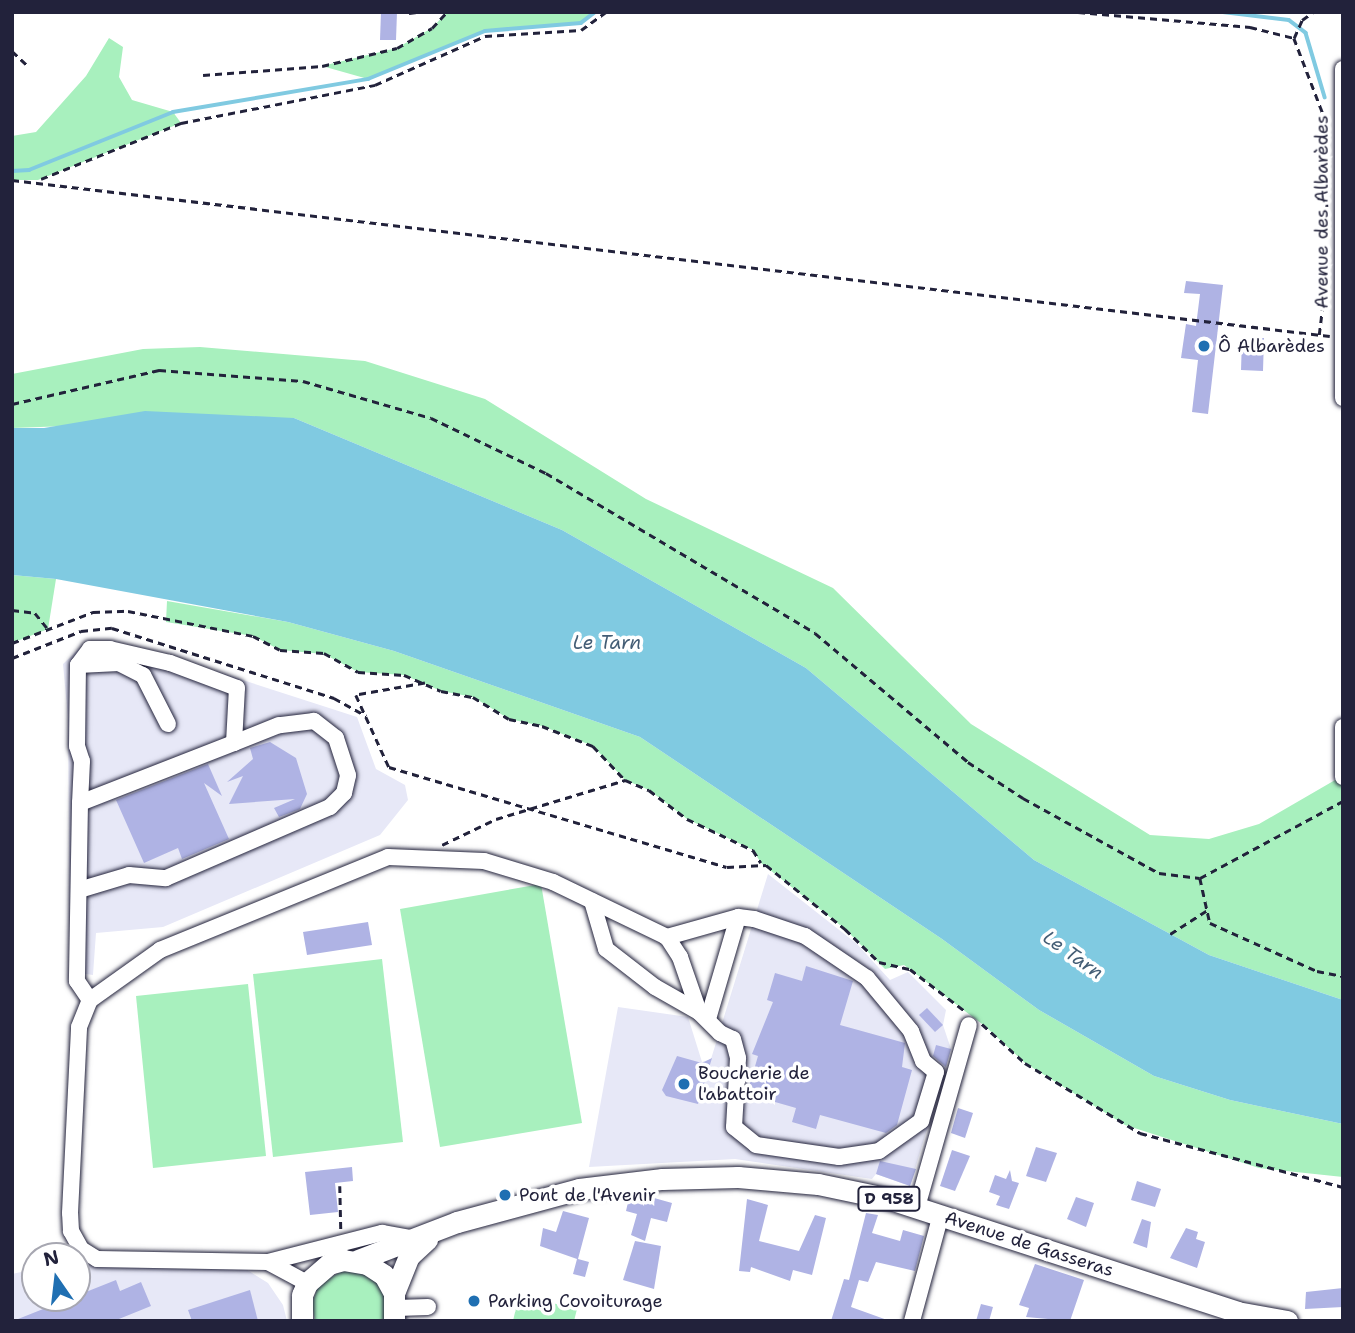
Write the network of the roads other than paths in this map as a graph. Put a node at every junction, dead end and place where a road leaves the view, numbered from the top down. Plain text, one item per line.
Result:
1 (1343, 69) edge
2 (1343, 398) edge
3 (170, 663) junction
4 (78, 665) junction
5 (143, 675) junction
6 (168, 724) dead end
7 (1343, 727) edge
8 (234, 743) junction
9 (1343, 777) edge
10 (80, 803) junction
11 (79, 890) junction
12 (592, 901) junction
13 (738, 917) junction
14 (667, 937) junction
15 (90, 1000) junction
16 (704, 1015) junction
17 (969, 1025) dead end
18 (917, 1207) junction
19 (941, 1214) junction
20 (439, 1228) junction
21 (410, 1238) junction
22 (182, 1261) junction
23 (358, 1261) junction
24 (268, 1262) junction
25 (162, 1272) dead end
26 (307, 1283) junction
27 (395, 1307) edge
28 (428, 1307) dead end
29 (302, 1321) edge
30 (912, 1321) edge
31 (1287, 1321) edge

1 - 2 street, Avenue des Albarèdes
3 - 4 street
3 - 5 street
3 - 8 street
4 - 5 street
4 - 10 street
5 - 6 street
7 - 9 street
8 - 10 street
8 - 11 street
10 - 11 street
11 - 15 street
12 - 14 street
12 - 15 street
12 - 16 street
13 - 14 street
13 - 16 street
13 - 16 street
14 - 16 street
15 - 22 street
17 - 18 street
18 - 19 main road, Avenue de Gasseras / D 958
18 - 20 main road, Avenue de Gasseras / D 958
19 - 30 street
19 - 31 main road, Avenue de Gasseras / D 958
20 - 21 main road, Avenue de Gasseras / D 958
20 - 27 main road, Avenue de Gasseras / D 958
21 - 23 main road, Avenue de Gasseras / D 958
21 - 24 street
22 - 24 street
22 - 25 street
23 - 26 main road, Avenue de Gasseras
23 - 27 main road
24 - 26 street
26 - 29 main road
27 - 28 street

